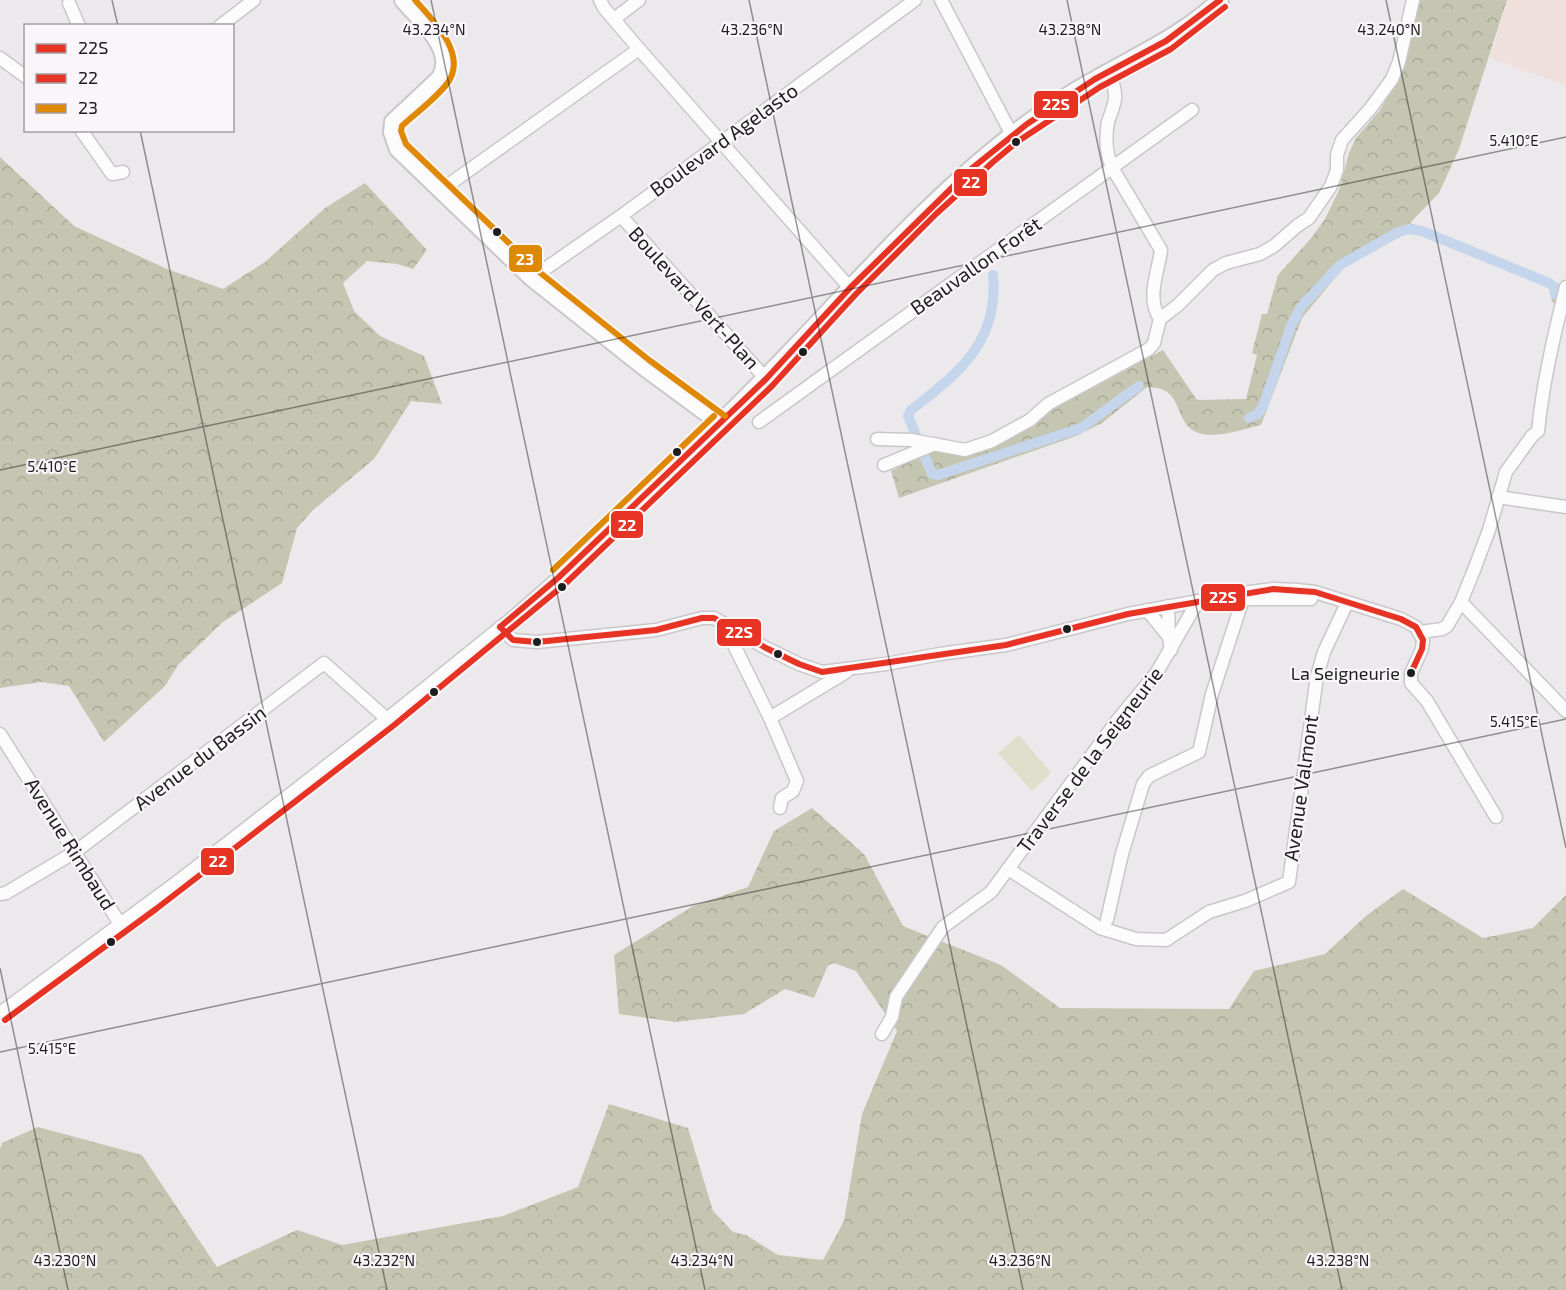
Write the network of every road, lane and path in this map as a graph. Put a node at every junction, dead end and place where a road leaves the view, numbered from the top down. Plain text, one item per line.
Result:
1 (254, 0) edge
2 (403, 0) edge
3 (600, 0) edge
4 (639, 0) edge
5 (915, 0) edge
6 (941, 0) edge
7 (1413, 0) edge
8 (66, 1) edge
9 (1217, 1) edge
10 (614, 19) junction
11 (78, 24) edge
12 (223, 24) edge
13 (639, 49) junction
14 (0, 58) edge
15 (1108, 72) junction
16 (24, 76) edge
17 (1192, 110) dead end
18 (82, 132) edge
19 (1012, 135) junction
20 (722, 142) junction
21 (1113, 169) junction
22 (123, 172) dead end
23 (451, 183) dead end
24 (621, 216) junction
25 (532, 278) junction
26 (1566, 287) edge
27 (850, 288) junction
28 (1160, 319) junction
29 (766, 379) junction
30 (759, 422) dead end
31 (720, 423) junction
32 (877, 439) dead end
33 (936, 444) junction
34 (884, 465) dead end
35 (1498, 498) junction
36 (1566, 507) edge
37 (1243, 596) junction
38 (1198, 601) junction
39 (1342, 601) junction
40 (1461, 602) junction
41 (1168, 606) junction
42 (1147, 610) junction
43 (723, 623) junction
44 (500, 627) junction
45 (1421, 632) junction
46 (1170, 643) junction
47 (850, 670) junction
48 (1566, 711) edge
49 (770, 718) junction
50 (387, 719) junction
51 (0, 734) edge
52 (780, 808) dead end
53 (1496, 817) dead end
54 (75, 852) junction
55 (1008, 869) junction
56 (0, 894) edge
57 (120, 924) junction
58 (1103, 924) junction
59 (0, 1013) edge
60 (882, 1034) dead end

1 - 12 street
2 - 25 street
3 - 10 street
4 - 10 street
5 - 20 street, Boulevard Agelasto
6 - 19 street
7 - 28 street
8 - 11 street
9 - 15 street
10 - 13 street
13 - 20 street
13 - 23 street
14 - 16 street
15 - 19 street
15 - 21 street
17 - 21 street, Beauvallon Forêt
18 - 22 street
19 - 27 street
20 - 24 street, Boulevard Agelasto
20 - 27 street
21 - 28 street
21 - 30 street, Beauvallon Forêt
24 - 25 street, Boulevard Agelasto
24 - 29 street, Boulevard Vert-Plan
25 - 31 street
26 - 35 street
27 - 29 street
28 - 33 street
29 - 31 street
31 - 44 street
32 - 33 street
33 - 34 street
35 - 36 street
35 - 40 street
37 - 38 street
37 - 39 street
37 - 58 street
38 - 41 street
38 - 46 street, Traverse de la Seigneurie
39 - 45 street
39 - 58 street, Avenue Valmont
40 - 45 street
40 - 48 street
41 - 42 street
41 - 46 street
42 - 46 street
42 - 47 street
43 - 44 street
43 - 47 street
43 - 49 street
44 - 50 street
45 - 53 street
46 - 55 street, Traverse de la Seigneurie
47 - 49 street
49 - 52 street
50 - 54 street, Avenue du Bassin
50 - 57 street
51 - 54 street, Avenue Rimbaud
54 - 56 street, Avenue du Bassin
54 - 57 street, Avenue Rimbaud
55 - 58 street, Avenue Valmont
55 - 60 street, Traverse de la Seigneurie
57 - 59 street

